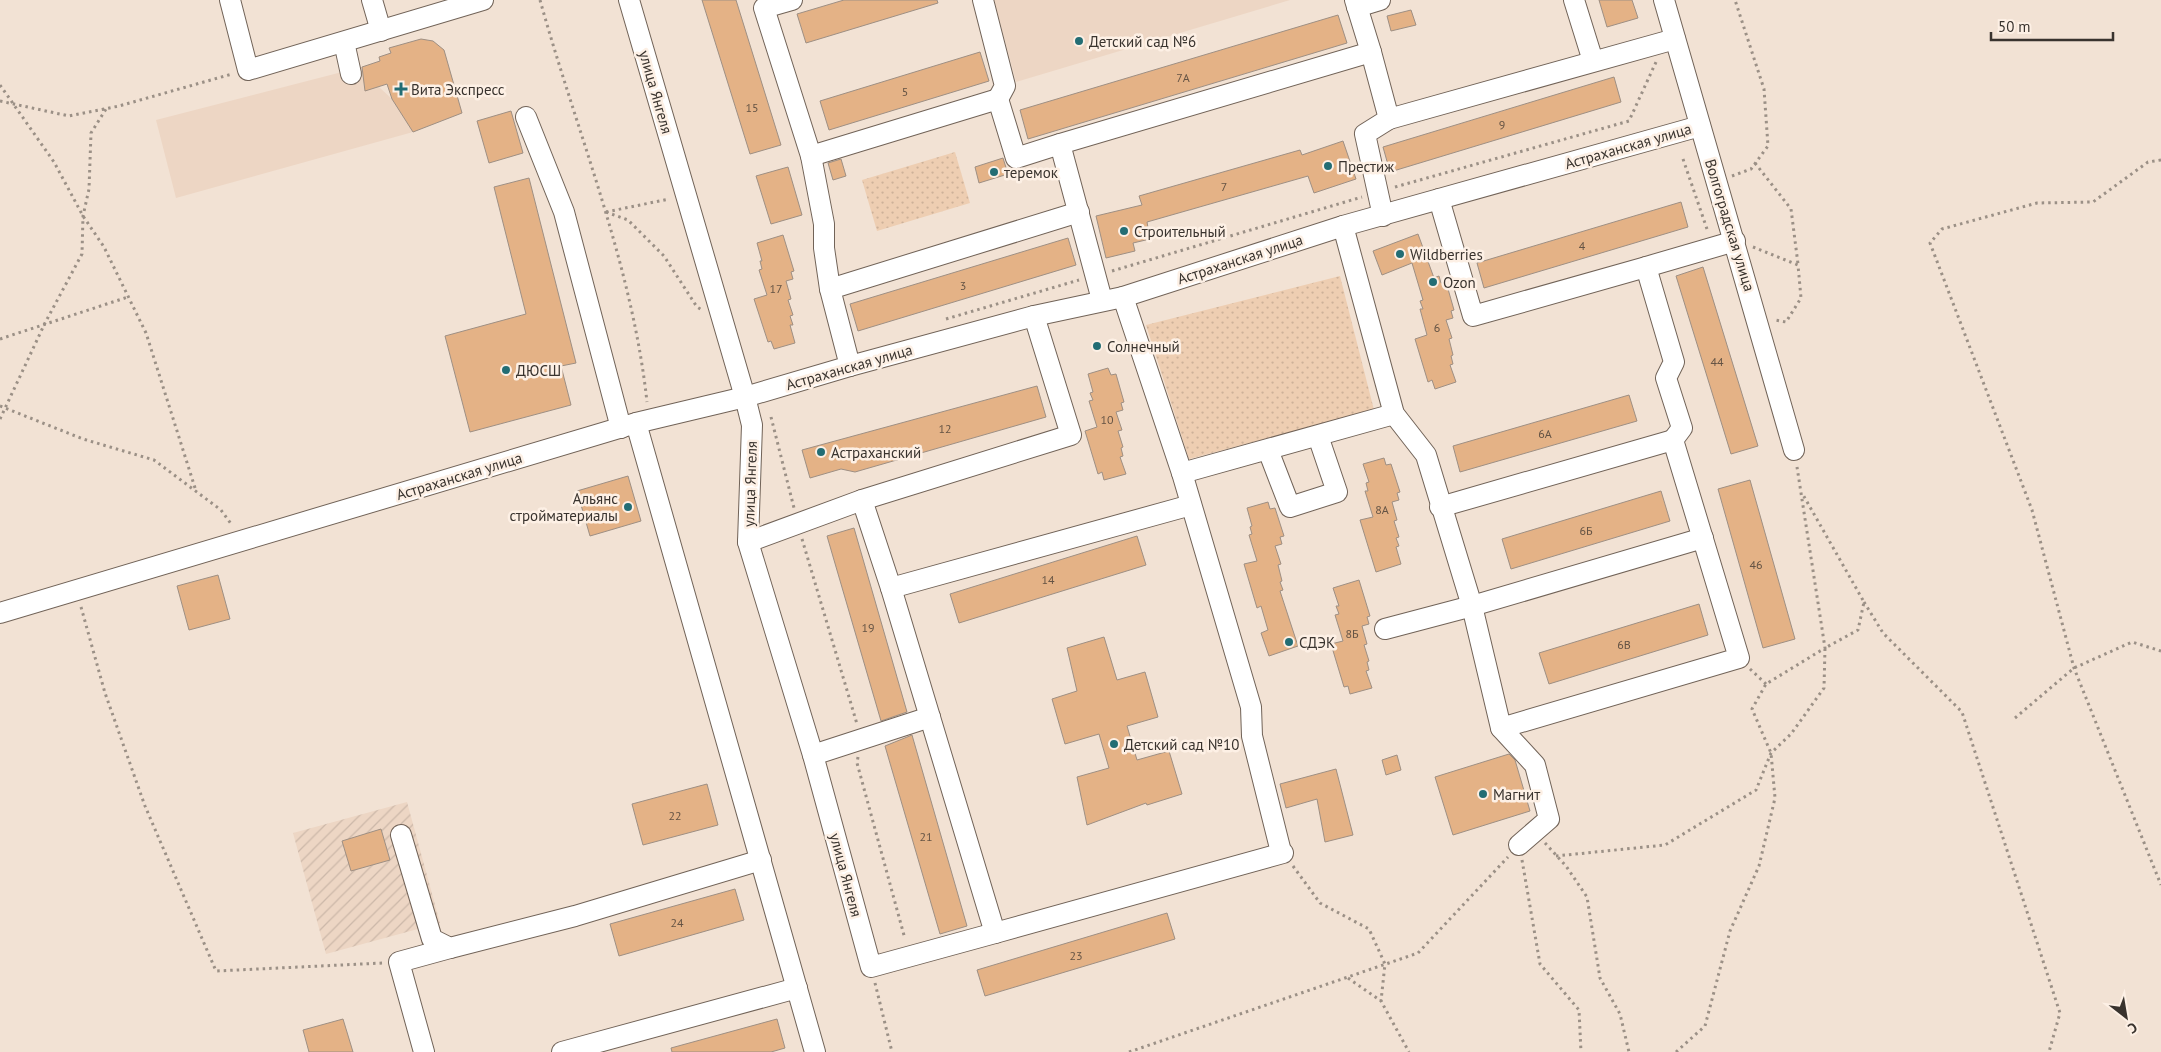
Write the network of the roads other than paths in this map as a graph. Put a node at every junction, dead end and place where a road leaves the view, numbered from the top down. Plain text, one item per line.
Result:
1 (230, 0) edge
2 (372, 0) edge
3 (483, 0) edge
4 (628, 0) edge
5 (792, 0) edge
6 (983, 0) edge
7 (1380, 0) edge
8 (1574, 0) edge
9 (1664, 0) edge
10 (1356, 3) edge
11 (381, 31) junction
12 (1666, 41) junction
13 (344, 42) junction
14 (1371, 52) junction
15 (1593, 61) junction
16 (351, 74) dead end
17 (998, 100) junction
18 (526, 117) dead end
19 (1388, 118) junction
20 (1700, 126) junction
21 (1060, 144) junction
22 (811, 156) junction
23 (1438, 199) junction
24 (1079, 212) junction
25 (1383, 216) junction
26 (1342, 226) junction
27 (1735, 241) junction
28 (1646, 267) junction
29 (830, 289) junction
30 (1123, 296) junction
31 (1102, 300) junction
32 (1034, 316) junction
33 (850, 366) junction
34 (745, 397) junction
35 (1394, 414) junction
36 (635, 419) junction
37 (1318, 436) junction
38 (1673, 440) junction
39 (1268, 450) junction
40 (1794, 450) road end
41 (1182, 473) junction
42 (862, 500) junction
43 (1191, 505) junction
44 (1440, 507) junction
45 (1702, 538) junction
46 (748, 542) junction
47 (892, 588) junction
48 (1472, 606) junction
49 (21, 607) junction
50 (0, 613) edge
51 (0, 623) edge
52 (1385, 629) dead end
53 (930, 717) junction
54 (1501, 728) junction
55 (813, 755) junction
56 (401, 835) dead end
57 (1519, 845) road end
58 (762, 860) junction
59 (995, 934) junction
60 (450, 948) junction
61 (797, 988) junction
62 (424, 1052) edge
63 (562, 1052) edge
64 (815, 1052) edge

1 - 13 street
2 - 11 street
3 - 11 street
4 - 34 street, улица Янгеля
5 - 22 street
6 - 17 street
7 - 10 street
8 - 15 street
9 - 12 street, Волгоградская улица
10 - 14 street
11 - 13 street
12 - 15 street
12 - 20 street, Волгоградская улица
13 - 16 street
14 - 19 street
14 - 21 street
15 - 19 street
17 - 21 street
17 - 22 street
18 - 36 street
19 - 25 street
20 - 23 street, Астраханская улица
20 - 27 street, Волгоградская улица
21 - 24 street
22 - 29 street
23 - 25 street, Астраханская улица
23 - 28 street
24 - 29 street
24 - 31 street
25 - 26 street, Астраханская улица
26 - 30 street, Астраханская улица
26 - 35 street
27 - 28 street
27 - 40 street, Волгоградская улица
28 - 38 street
29 - 33 street
30 - 31 street, Астраханская улица
30 - 41 street
31 - 32 street, Астраханская улица
32 - 33 street, Астраханская улица
32 - 42 street
33 - 34 street, Астраханская улица
34 - 36 street, Астраханская улица
34 - 46 street, улица Янгеля
35 - 37 street
35 - 44 street
36 - 49 street, Астраханская улица
36 - 58 street
37 - 39 street
37 - 39 street
38 - 44 street
38 - 45 street
39 - 41 street
41 - 43 street
42 - 46 street
42 - 47 street
43 - 47 street
43 - 59 street
44 - 48 street
45 - 48 street
45 - 54 street
46 - 55 street, улица Янгеля
47 - 53 street
48 - 52 street
48 - 54 street
49 - 50 street, Астраханская улица
49 - 51 street
53 - 55 street
53 - 59 street
54 - 57 street
55 - 59 street, улица Янгеля
56 - 60 street
58 - 60 street
58 - 61 street
60 - 62 street
61 - 63 street
61 - 64 street

